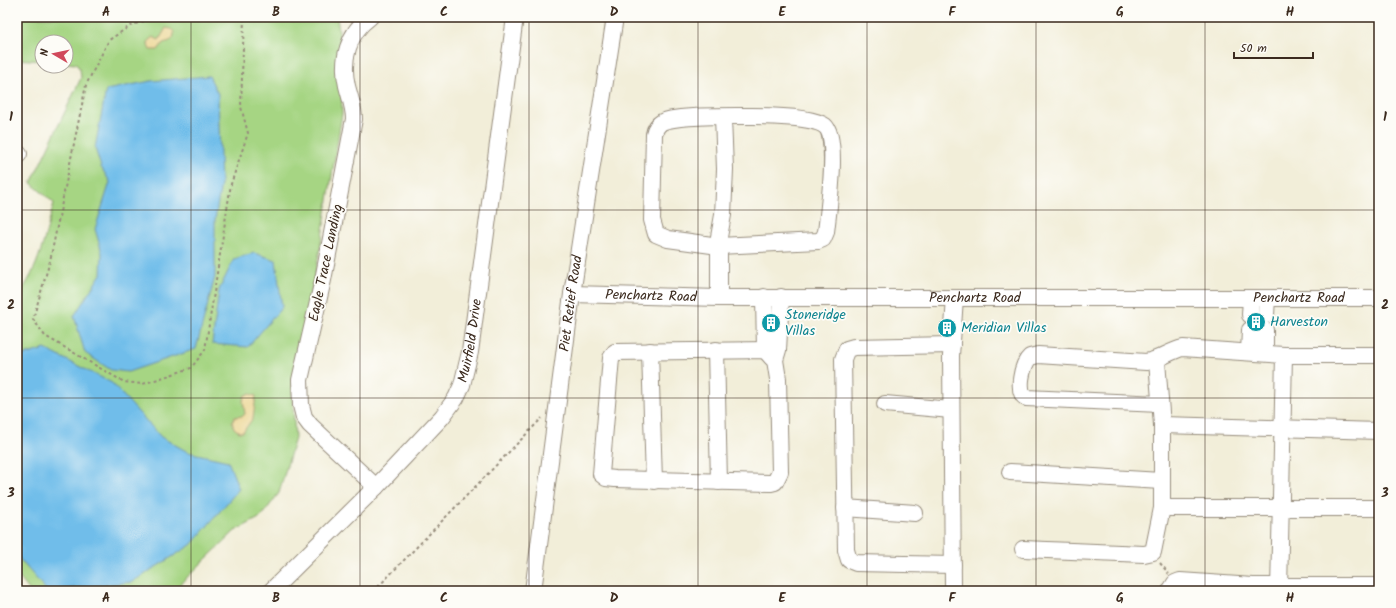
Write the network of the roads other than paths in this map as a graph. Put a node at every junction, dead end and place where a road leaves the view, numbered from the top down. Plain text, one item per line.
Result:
1 (370, 17) edge
2 (515, 17) edge
3 (615, 17) edge
4 (722, 117) junction
5 (716, 243) junction
6 (572, 294) junction
7 (764, 297) junction
8 (781, 297) junction
9 (713, 298) junction
10 (949, 298) junction
11 (1259, 298) junction
12 (1379, 298) edge
13 (1258, 322) junction
14 (948, 348) junction
15 (716, 350) junction
16 (650, 351) junction
17 (1249, 352) junction
18 (1265, 353) junction
19 (773, 354) junction
20 (1284, 355) junction
21 (1379, 355) edge
22 (1157, 361) junction
23 (884, 404) dead end
24 (1160, 404) junction
25 (951, 410) junction
26 (1162, 425) junction
27 (1282, 429) junction
28 (1379, 431) edge
29 (1010, 472) dead end
30 (654, 481) junction
31 (1161, 481) junction
32 (719, 482) junction
33 (376, 487) junction
34 (845, 508) junction
35 (1162, 508) junction
36 (1281, 508) junction
37 (1379, 508) edge
38 (915, 513) dead end
39 (1023, 549) dead end
40 (952, 565) junction
41 (953, 584) dead end
42 (1379, 586) edge
43 (1173, 587) edge
44 (1279, 588) edge
45 (270, 591) edge
46 (533, 591) edge

1 - 33 street, Eagle Trace Landing
2 - 33 street, Muirfield Drive
3 - 6 street, Piet Retief Road
4 - 5 street
4 - 5 street
4 - 5 street
5 - 9 street
6 - 9 street, Penchartz Road
6 - 46 street, Piet Retief Road
7 - 8 street, Penchartz Road
7 - 9 street, Penchartz Road
7 - 19 street
8 - 10 street, Penchartz Road
8 - 19 street
10 - 11 street, Penchartz Road
10 - 14 street
11 - 12 street, Penchartz Road
11 - 13 street
13 - 17 street
13 - 18 street
14 - 25 street
14 - 34 street
15 - 16 street
15 - 19 street
15 - 32 street
16 - 30 street
16 - 30 street
17 - 18 street
17 - 22 street
18 - 20 street
19 - 32 street
20 - 21 street
20 - 27 street
22 - 24 street
22 - 24 street
23 - 25 street
24 - 26 street
25 - 40 street
26 - 27 street
26 - 31 street
27 - 28 street
27 - 36 street
29 - 31 street
30 - 32 street
31 - 35 street
33 - 45 street, Muirfield Drive
34 - 38 street
34 - 40 street
35 - 36 street
35 - 39 street
36 - 37 street
36 - 44 street
40 - 41 street
42 - 44 street
43 - 44 street

